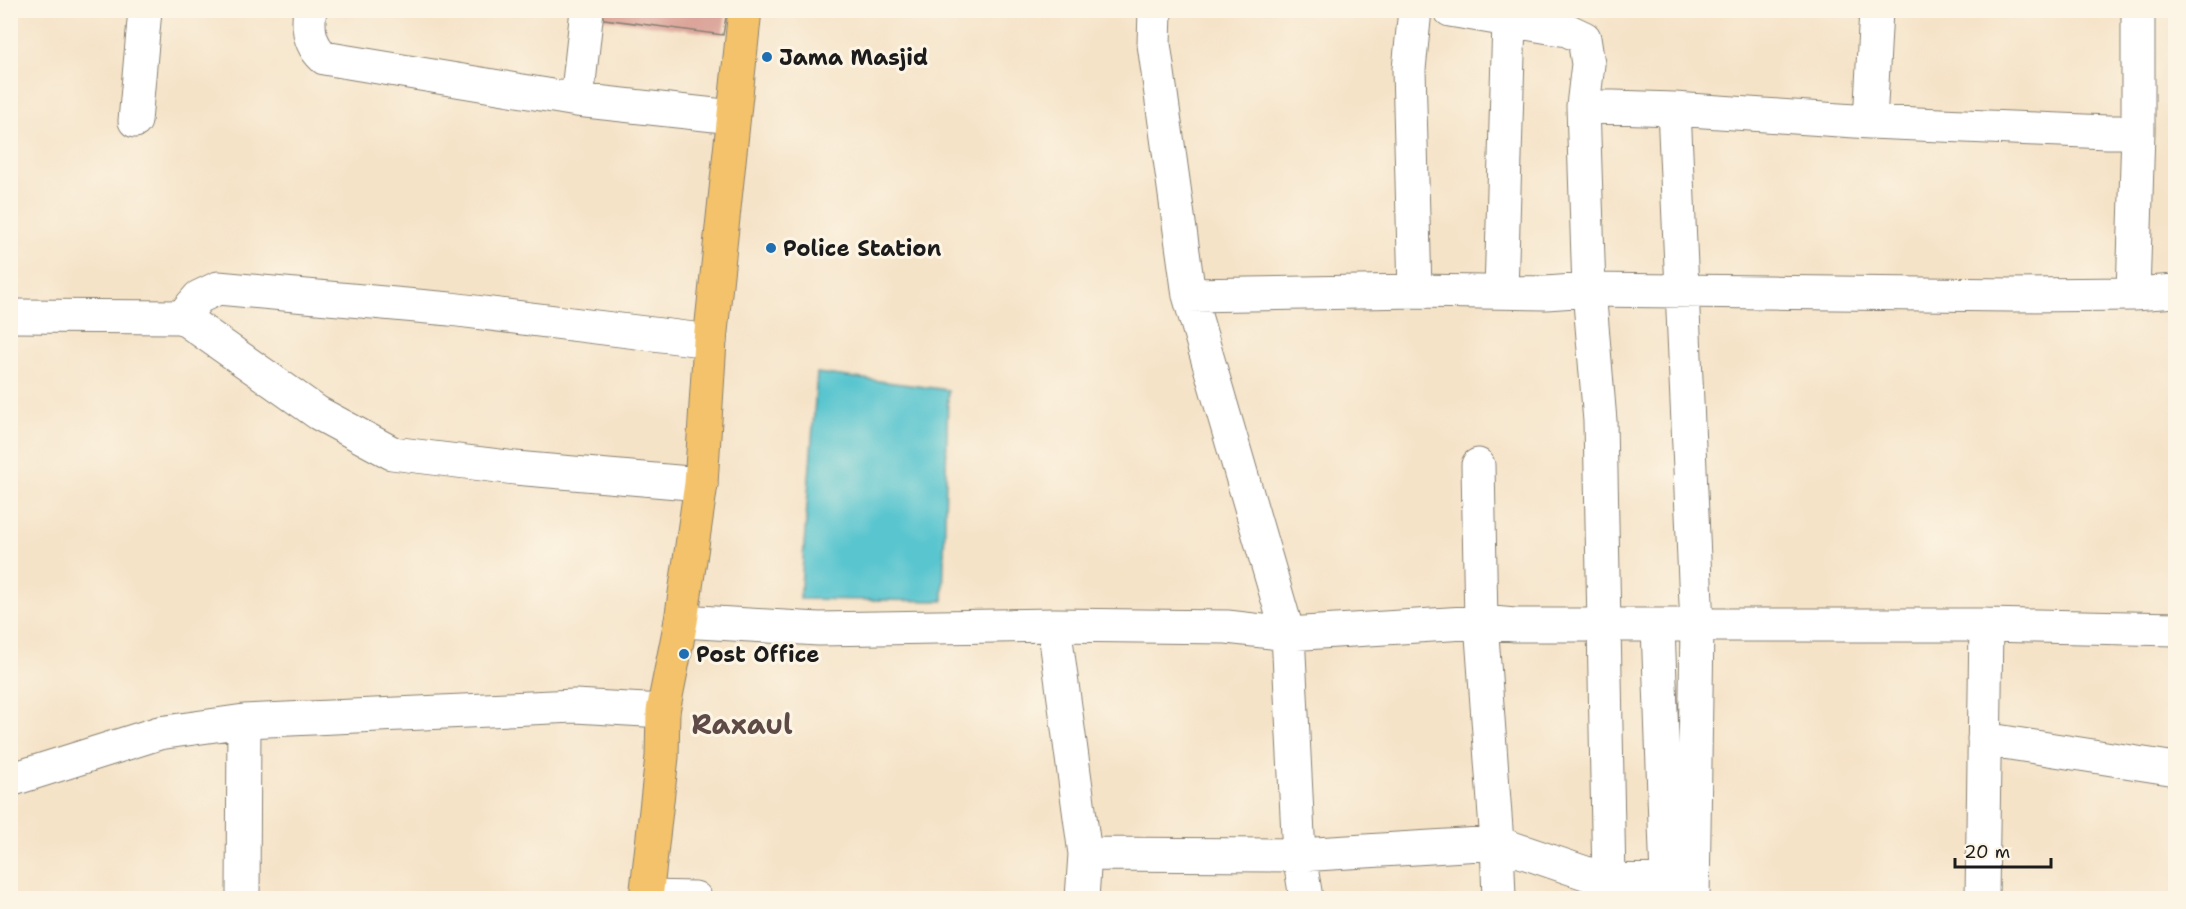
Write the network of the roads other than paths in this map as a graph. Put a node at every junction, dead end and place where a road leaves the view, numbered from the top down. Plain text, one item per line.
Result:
1 (145, 10) edge
2 (310, 10) edge
3 (587, 10) edge
4 (745, 10) edge
5 (1155, 10) edge
6 (1415, 10) edge
7 (1450, 10) edge
8 (1876, 10) edge
9 (2138, 10) edge
10 (1509, 21) junction
11 (577, 100) junction
12 (1583, 106) junction
13 (1674, 109) junction
14 (733, 117) junction
15 (135, 121) dead end
16 (1870, 122) junction
17 (2138, 131) junction
18 (1589, 290) junction
19 (1415, 291) junction
20 (2175, 291) edge
21 (1501, 292) junction
22 (1682, 293) junction
23 (2133, 294) junction
24 (1189, 295) junction
25 (10, 316) edge
26 (182, 317) junction
27 (710, 341) junction
28 (1478, 465) dead end
29 (701, 484) junction
30 (681, 621) junction
31 (1481, 622) junction
32 (1054, 625) junction
33 (1605, 625) junction
34 (1986, 625) junction
35 (1658, 626) junction
36 (1696, 626) junction
37 (2175, 629) edge
38 (1288, 634) junction
39 (663, 711) junction
40 (244, 722) junction
41 (1984, 739) junction
42 (2175, 769) edge
43 (10, 780) edge
44 (1497, 843) junction
45 (1085, 854) junction
46 (1299, 855) junction
47 (1609, 881) junction
48 (1684, 887) edge
49 (243, 898) edge
50 (647, 898) edge
51 (695, 898) edge
52 (1082, 898) edge
53 (1306, 898) edge
54 (1499, 898) edge
55 (1982, 898) edge

1 - 15 street
2 - 11 street
3 - 11 street
4 - 14 main road
5 - 24 street
6 - 19 street
7 - 10 street
8 - 16 street
9 - 17 street
10 - 12 street
10 - 21 street
11 - 14 street
12 - 13 street
12 - 18 street
13 - 16 street
13 - 22 street
14 - 27 main road
16 - 17 street
17 - 23 street
18 - 21 street
18 - 22 street
18 - 33 street
19 - 21 street
19 - 24 street
20 - 23 street
22 - 23 street
22 - 36 street
24 - 38 street
25 - 26 street
26 - 27 street
26 - 29 street
27 - 29 main road
28 - 31 street
29 - 30 main road
30 - 32 street
30 - 39 main road
31 - 33 street
31 - 38 street
31 - 44 street
32 - 38 street
32 - 45 street
33 - 35 street
33 - 47 street
34 - 36 street
34 - 37 street
34 - 41 street
35 - 36 street
35 - 48 street
36 - 48 street
38 - 46 street
39 - 40 street
39 - 50 main road
40 - 43 street
40 - 49 street
41 - 42 street
41 - 55 street
44 - 46 street
44 - 47 street
44 - 54 street
45 - 46 street
45 - 52 street
46 - 53 street
47 - 48 street
50 - 51 street

